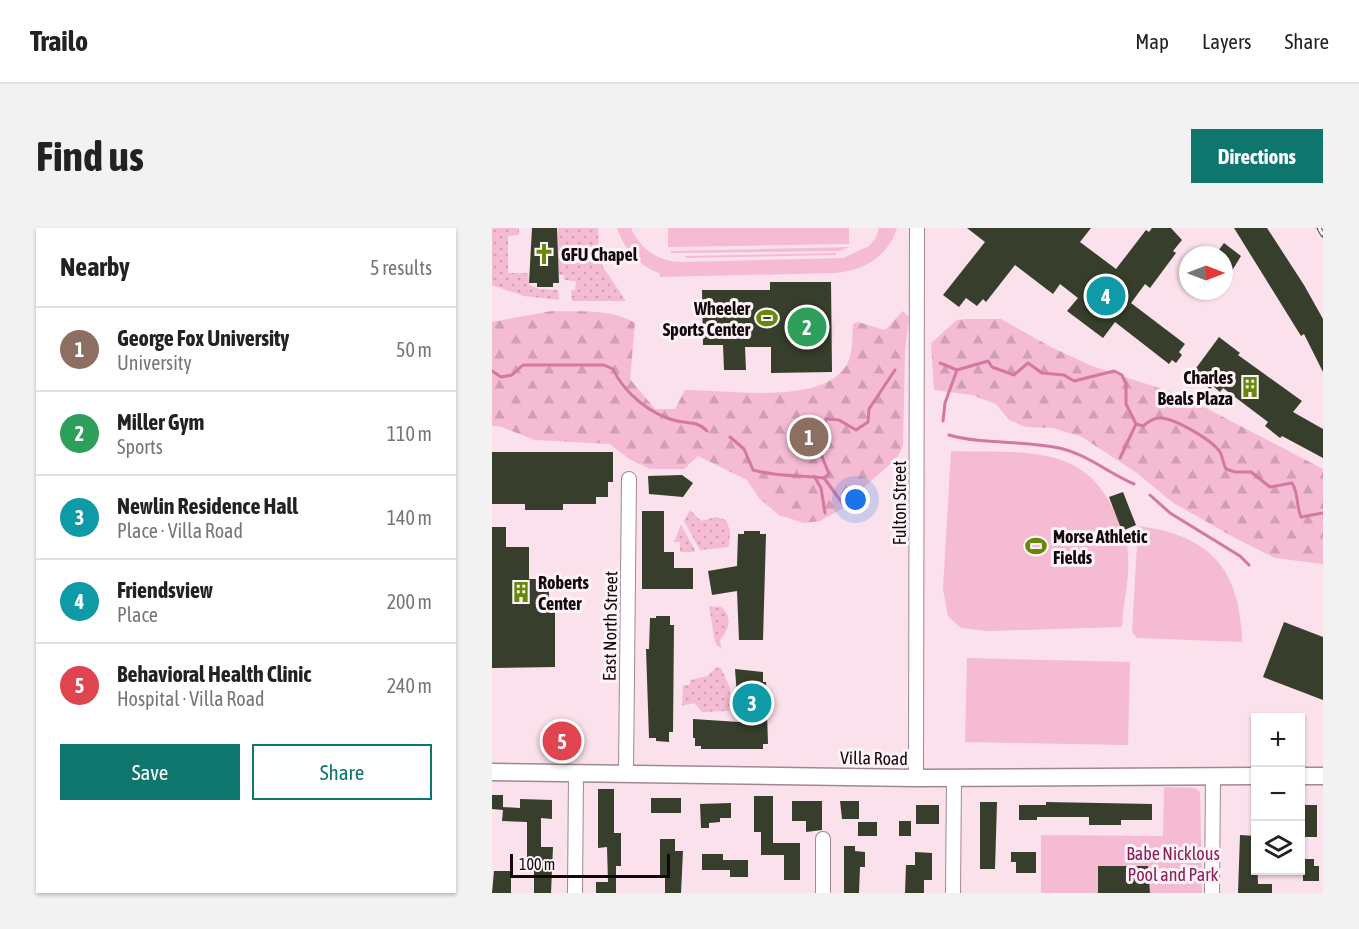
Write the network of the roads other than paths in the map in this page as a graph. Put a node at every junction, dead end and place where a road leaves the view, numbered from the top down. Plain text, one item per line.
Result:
1 (917, 228) edge
2 (629, 479) dead end
3 (492, 772) edge
4 (576, 773) junction
5 (626, 773) junction
6 (1213, 776) junction
7 (1251, 776) edge
8 (1305, 776) edge
9 (1323, 776) edge
10 (954, 777) junction
11 (916, 778) junction
12 (823, 838) dead end
13 (575, 893) edge
14 (823, 893) edge
15 (953, 893) edge
16 (1212, 893) edge

1 - 11 street, Fulton Street
2 - 5 street, East North Street
3 - 4 main road, Villa Road
4 - 5 main road, Villa Road
4 - 13 street
5 - 11 main road, Villa Road
6 - 7 main road, Villa Road
6 - 10 main road, Villa Road
6 - 16 street
8 - 9 main road
10 - 11 main road, Villa Road
10 - 15 street
12 - 14 street

